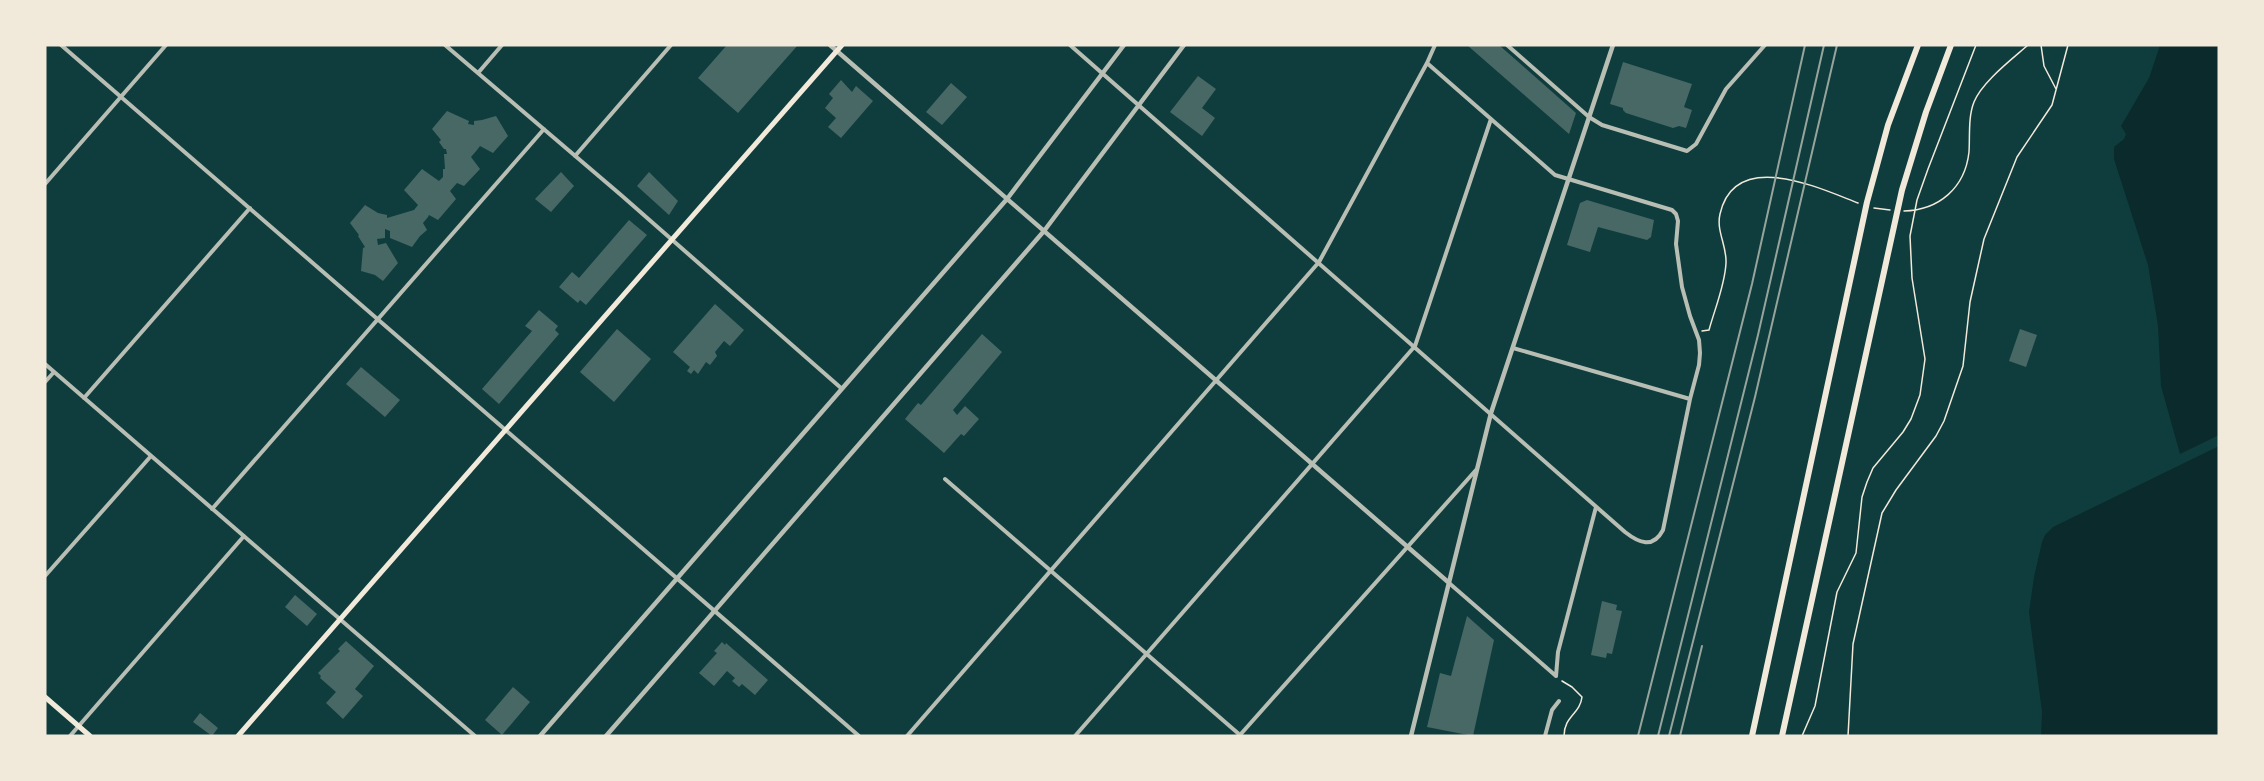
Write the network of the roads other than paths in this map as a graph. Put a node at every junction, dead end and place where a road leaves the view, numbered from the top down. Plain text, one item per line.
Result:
1 (61, 45) edge
2 (166, 45) edge
3 (445, 45) edge
4 (502, 45) edge
5 (671, 45) edge
6 (830, 45) edge
7 (842, 45) edge
8 (1070, 45) edge
9 (1124, 45) edge
10 (1184, 45) edge
11 (1435, 45) edge
12 (1507, 45) edge
13 (1614, 45) edge
14 (1765, 45) edge
15 (1918, 45) edge
16 (1951, 45) edge
17 (837, 51) junction
18 (1427, 63) junction
19 (478, 73) junction
20 (1102, 73) junction
21 (121, 97) junction
22 (1139, 106) junction
23 (1589, 117) junction
24 (1491, 119) junction
25 (544, 129) junction
26 (575, 156) junction
27 (1568, 179) junction
28 (45, 184) edge
29 (1007, 199) junction
30 (250, 208) junction
31 (1044, 231) junction
32 (672, 239) junction
33 (1319, 262) junction
34 (378, 319) junction
35 (1415, 346) junction
36 (1513, 348) junction
37 (45, 364) edge
38 (54, 372) junction
39 (1216, 380) junction
40 (45, 382) edge
41 (841, 388) junction
42 (84, 398) junction
43 (1690, 399) junction
44 (1491, 413) junction
45 (506, 429) junction
46 (151, 456) junction
47 (1312, 463) junction
48 (1476, 470) junction
49 (945, 479) dead end
50 (1596, 506) junction
51 (212, 508) junction
52 (243, 536) junction
53 (1407, 546) junction
54 (1051, 571) junction
55 (45, 576) edge
56 (678, 578) junction
57 (1448, 582) junction
58 (716, 611) junction
59 (340, 619) junction
60 (1146, 653) junction
61 (45, 698) edge
62 (1559, 701) dead end
63 (78, 726) junction
64 (70, 736) edge
65 (90, 736) edge
66 (238, 736) edge
67 (475, 736) edge
68 (540, 736) edge
69 (606, 736) edge
70 (859, 736) edge
71 (907, 736) edge
72 (1075, 736) edge
73 (1240, 736) edge
74 (1411, 736) edge
75 (1545, 736) edge
76 (1752, 736) edge
77 (1782, 736) edge

1 - 21 street
2 - 21 street
3 - 19 street
4 - 19 street
5 - 26 street
6 - 17 street
7 - 17 main road
8 - 20 street
9 - 20 street
10 - 22 street
11 - 18 street
12 - 23 street
13 - 23 street
14 - 23 street
15 - 76 highway
16 - 77 highway
17 - 29 street
17 - 32 main road
18 - 24 street
18 - 33 street
19 - 25 street
20 - 22 street
20 - 29 street
21 - 28 street
21 - 30 street
22 - 31 street
22 - 33 street
23 - 27 street
24 - 27 street
24 - 35 street
25 - 26 street
25 - 34 street
26 - 32 street
27 - 36 street
27 - 43 street
29 - 31 street
29 - 41 street
30 - 34 street
30 - 42 street
31 - 39 street
31 - 58 street
32 - 41 street
32 - 45 main road
33 - 35 street
33 - 39 street
34 - 45 street
34 - 51 street
35 - 44 street
35 - 47 street
36 - 43 street
36 - 44 street
37 - 38 street
38 - 40 street
38 - 42 street
39 - 47 street
39 - 54 street
41 - 56 street
42 - 46 street
43 - 50 street
44 - 48 street
44 - 50 street
45 - 56 street
45 - 59 main road
46 - 51 street
46 - 55 street
47 - 53 street
47 - 60 street
48 - 53 street
48 - 57 street
49 - 54 street
50 - 57 street
51 - 52 street
52 - 59 street
52 - 63 street
53 - 57 street
53 - 73 street
54 - 60 street
54 - 71 street
56 - 58 street
56 - 68 street
57 - 74 street
58 - 69 street
58 - 70 street
59 - 66 main road
59 - 67 street
60 - 72 street
60 - 73 street
61 - 63 main road
62 - 75 street
63 - 64 street
63 - 65 main road

